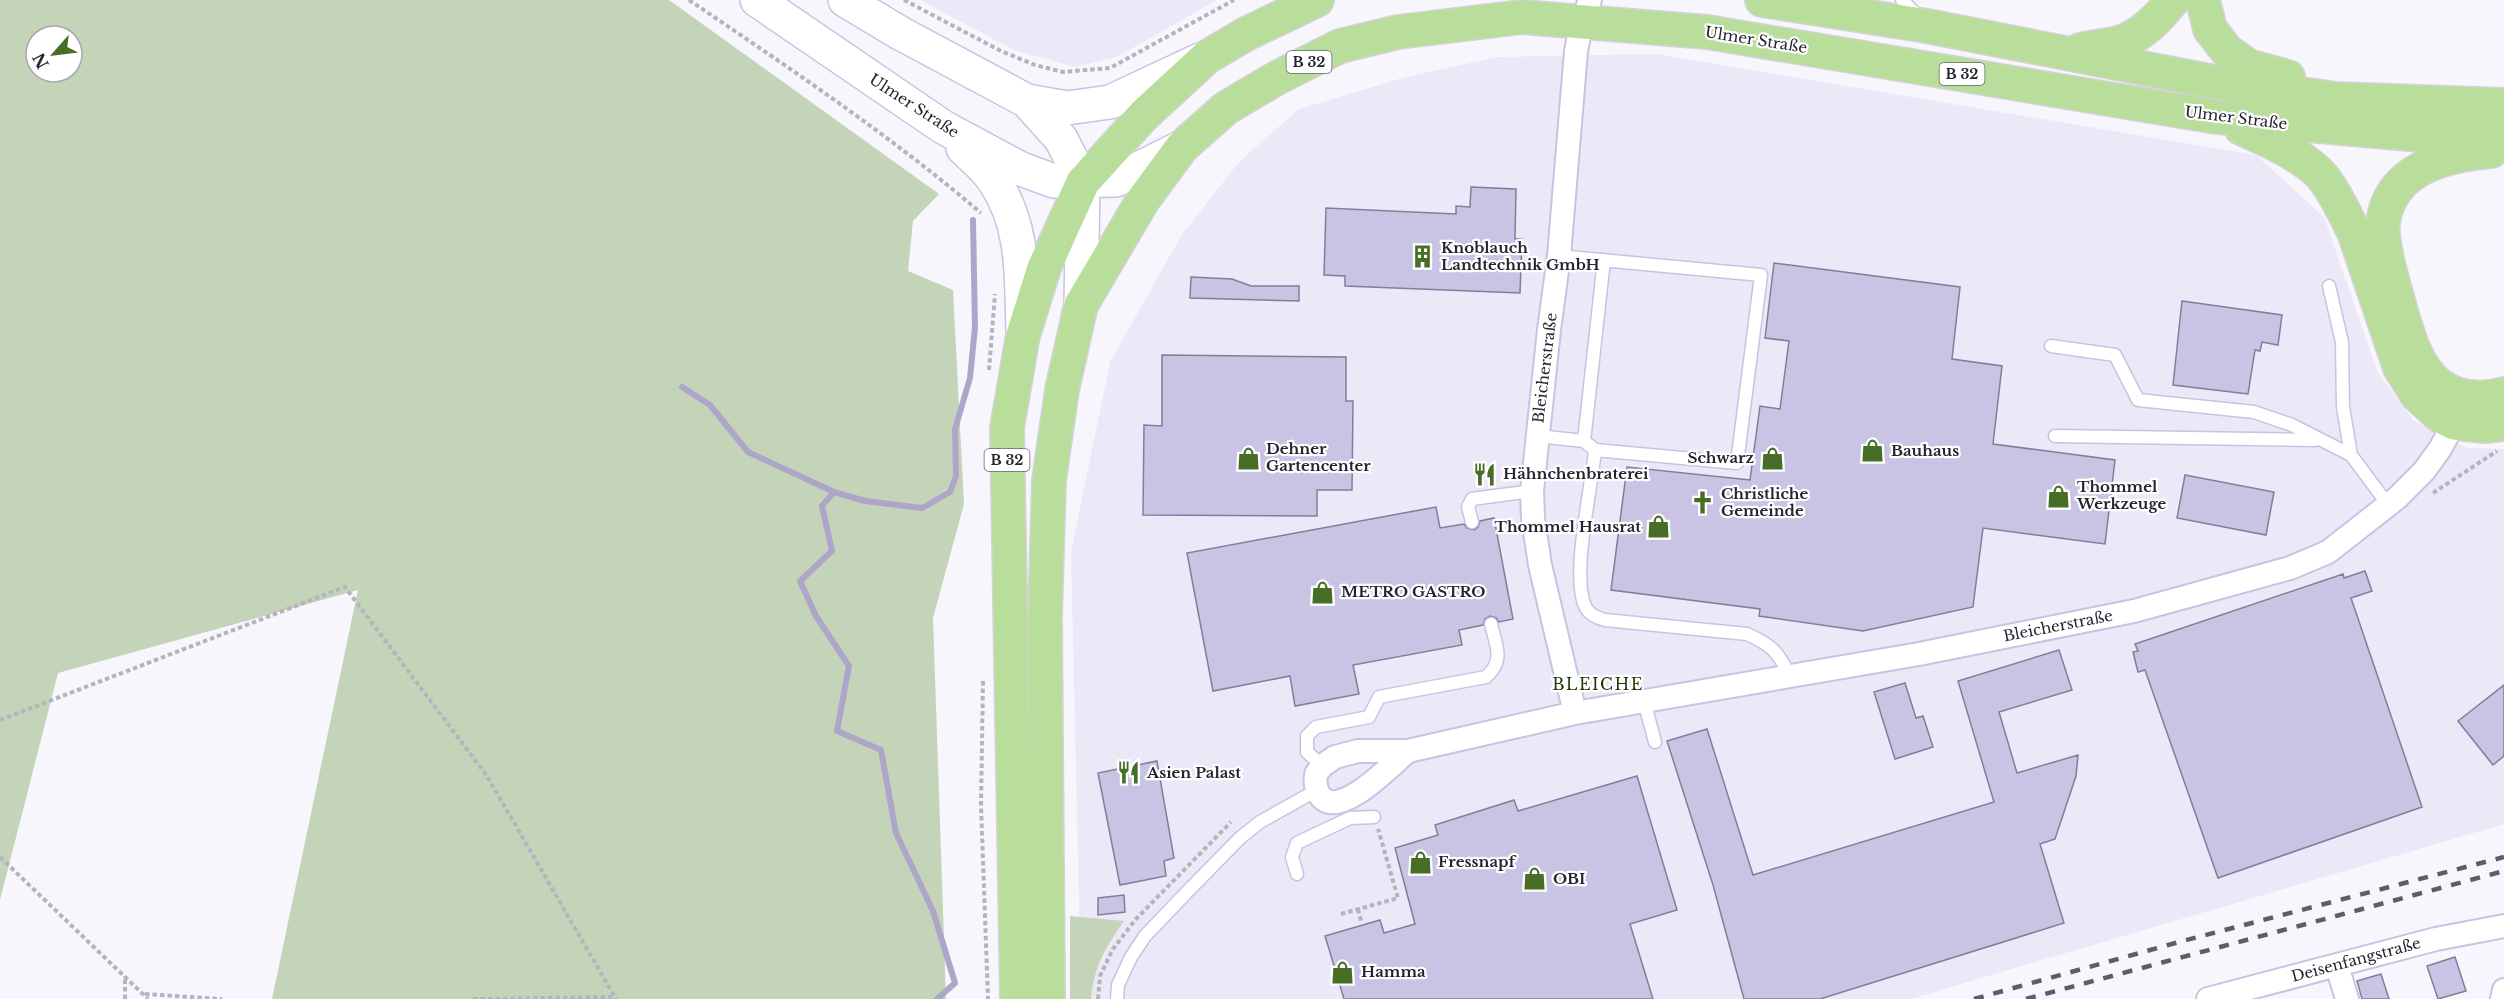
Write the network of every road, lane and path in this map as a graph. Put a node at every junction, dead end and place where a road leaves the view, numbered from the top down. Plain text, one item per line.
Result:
1 (689, 0) edge
2 (757, 0) edge
3 (845, 0) edge
4 (904, 0) edge
5 (1234, 0) edge
6 (1317, 0) edge
7 (1762, 0) edge
8 (1902, 0) edge
9 (2173, 0) edge
10 (2203, 0) edge
11 (1586, 10) edge
12 (1927, 26) junction
13 (2069, 54) junction
14 (1207, 57) junction
15 (2336, 99) junction
16 (1027, 101) junction
17 (2504, 105) edge
18 (2217, 117) junction
19 (943, 127) junction
20 (2463, 130) junction
21 (2504, 133) edge
22 (1182, 147) junction
23 (2504, 149) edge
24 (1083, 182) junction
25 (987, 221) dead end
26 (1559, 256) junction
27 (1604, 260) junction
28 (2329, 286) dead end
29 (995, 291) dead end
30 (1082, 305) junction
31 (990, 336) dead end
32 (1023, 336) junction
33 (2050, 346) dead end
34 (2504, 394) edge
35 (2457, 409) junction
36 (2504, 424) edge
37 (1537, 436) junction
38 (2055, 436) dead end
39 (2319, 440) junction
40 (1584, 441) junction
41 (2504, 446) edge
42 (1595, 450) junction
43 (2351, 455) junction
44 (1532, 491) junction
45 (2393, 502) junction
46 (1472, 522) dead end
47 (1491, 624) dead end
48 (1789, 675) junction
49 (1644, 701) junction
50 (1575, 713) junction
51 (0, 720) edge
52 (1654, 742) dead end
53 (1408, 751) junction
54 (1322, 766) junction
55 (1317, 790) junction
56 (1346, 810) junction
57 (1374, 817) joint
58 (0, 857) edge
59 (1297, 874) dead end
60 (1358, 909) junction
61 (1341, 914) dead end
62 (1361, 921) dead end
63 (2504, 926) edge
64 (2337, 966) junction
65 (125, 976) junction
66 (2504, 990) edge
67 (143, 994) junction
68 (615, 998) edge
69 (125, 999) edge
70 (148, 999) edge
71 (222, 999) edge
72 (473, 999) edge
73 (1017, 999) edge
74 (1048, 999) edge
75 (1117, 999) edge
76 (2208, 999) edge
77 (2347, 999) edge
78 (2502, 999) edge

1 - 25 path
2 - 19 main road, Ulmer Straße
3 - 16 main road
4 - 5 path
6 - 14 main road, B 32
7 - 12 main road, B 32
8 - 12 lane
9 - 13 main road
10 - 15 main road
11 - 18 main road, Ulmer Straße / B 32
11 - 22 main road, Ulmer Straße / B 32
11 - 26 street, Bleicherstraße
12 - 13 main road, B 32
13 - 15 main road, B 32
14 - 16 main road
14 - 24 main road, B 32
15 - 20 main road, B 32
16 - 24 main road
17 - 20 main road, B 32
18 - 20 main road, Ulmer Straße / B 32
18 - 35 main road
19 - 24 main road, Ulmer Straße
19 - 32 main road
20 - 21 main road, B 32
20 - 23 main road
20 - 35 main road
22 - 24 main road, Ulmer Straße
22 - 30 main road, B 32
24 - 30 main road
24 - 32 main road, B 32
26 - 27 lane
26 - 37 street, Bleicherstraße
27 - 40 lane
27 - 42 lane
28 - 43 lane
29 - 31 path
30 - 74 main road, B 32
32 - 73 main road, B 32
33 - 39 lane
34 - 35 main road
35 - 36 main road
35 - 45 street, Bleicherstraße
37 - 40 lane
37 - 44 street, Bleicherstraße
38 - 39 lane
39 - 43 lane
40 - 42 lane
41 - 45 path
42 - 48 lane
43 - 45 lane
44 - 46 lane
44 - 50 street, Bleicherstraße
45 - 48 street, Bleicherstraße
47 - 54 lane
48 - 49 street, Bleicherstraße
49 - 50 street, Bleicherstraße
49 - 52 lane
50 - 53 street, Bleicherstraße
51 - 68 path
53 - 54 street, Bleicherstraße
53 - 56 street, Bleicherstraße
54 - 55 street
55 - 56 street
55 - 75 lane
56 - 57 lane
56 - 59 lane
57 - 60 path
58 - 65 path
60 - 61 path
60 - 62 path
63 - 64 street, Deisenfangstraße
64 - 76 street, Deisenfangstraße
64 - 77 street
65 - 67 path
65 - 69 path
66 - 78 street
67 - 70 path
67 - 71 path
68 - 72 path

